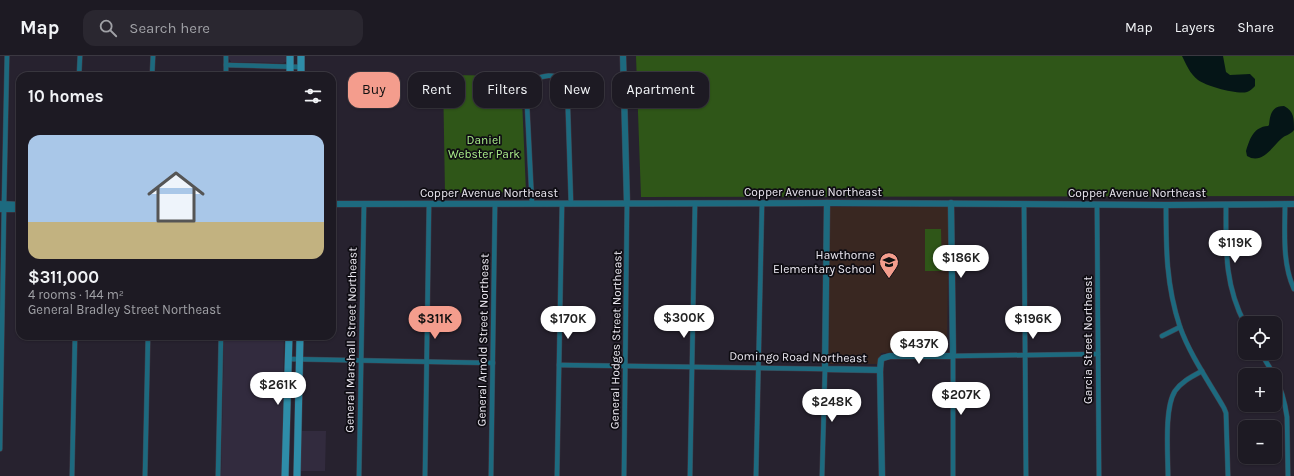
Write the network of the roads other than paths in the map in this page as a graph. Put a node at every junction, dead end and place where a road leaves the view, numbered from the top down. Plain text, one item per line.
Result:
1 (7, 56) edge
2 (80, 56) edge
3 (153, 56) edge
4 (226, 56) edge
5 (290, 56) edge
6 (301, 56) edge
7 (623, 56) edge
8 (226, 65) junction
9 (290, 67) junction
10 (301, 67) junction
11 (80, 72) edge
12 (152, 72) edge
13 (226, 72) edge
14 (290, 72) edge
15 (301, 72) edge
16 (695, 203) junction
17 (762, 203) junction
18 (827, 203) junction
19 (951, 203) junction
20 (336, 204) edge
21 (364, 204) junction
22 (429, 204) junction
23 (495, 204) junction
24 (532, 204) junction
25 (562, 204) junction
26 (571, 204) junction
27 (628, 204) junction
28 (1024, 204) junction
29 (1286, 204) junction
30 (1294, 204) edge
31 (16, 205) edge
32 (1097, 205) junction
33 (1166, 205) junction
34 (1226, 205) junction
35 (2, 207) edge
36 (16, 209) edge
37 (1294, 289) edge
38 (1242, 316) edge
39 (1180, 328) junction
40 (1162, 336) dead end
41 (75, 340) edge
42 (148, 340) edge
43 (220, 340) edge
44 (289, 340) edge
45 (300, 340) edge
46 (1098, 354) junction
47 (1025, 355) junction
48 (953, 356) junction
49 (288, 359) junction
50 (299, 360) junction
51 (360, 361) junction
52 (426, 362) junction
53 (493, 363) junction
54 (559, 365) junction
55 (626, 365) junction
56 (691, 366) junction
57 (758, 368) junction
58 (825, 369) junction
59 (880, 370) junction
60 (1202, 371) junction
61 (1282, 393) edge
62 (0, 449) edge
63 (286, 464) junction
64 (72, 476) edge
65 (145, 476) edge
66 (218, 476) edge
67 (285, 476) edge
68 (290, 476) edge
69 (297, 476) edge
70 (359, 476) edge
71 (424, 476) edge
72 (491, 476) edge
73 (557, 476) edge
74 (624, 476) edge
75 (690, 476) edge
76 (756, 476) edge
77 (822, 476) edge
78 (882, 476) edge
79 (953, 476) edge
80 (1026, 476) edge
81 (1099, 476) edge
82 (1168, 476) edge
83 (1228, 476) edge
84 (1288, 476) edge

1 - 35 street
2 - 11 street
3 - 12 street
4 - 8 street
5 - 9 main road
6 - 10 main road
7 - 27 street
8 - 9 street
8 - 13 street
9 - 10 street
9 - 14 main road
10 - 15 main road
16 - 17 street, Copper Avenue Northeast
16 - 27 street, Copper Avenue Northeast
16 - 56 street
17 - 18 street, Copper Avenue Northeast
17 - 57 street
18 - 19 street, Copper Avenue Northeast
18 - 58 street
19 - 28 street, Copper Avenue Northeast
19 - 48 street
20 - 21 street, Copper Avenue Northeast
21 - 22 street, Copper Avenue Northeast
21 - 51 street, General Marshall Street Northeast
22 - 23 street, Copper Avenue Northeast
22 - 52 street
23 - 24 street, Copper Avenue Northeast
23 - 53 street, General Arnold Street Northeast
24 - 25 street, Copper Avenue Northeast
24 - 26 street
25 - 26 street, Copper Avenue Northeast
25 - 54 street
26 - 27 street, Copper Avenue Northeast
27 - 55 street, General Hodges Street Northeast
28 - 32 street, Copper Avenue Northeast
28 - 47 street
29 - 30 street, Copper Avenue Northeast
29 - 34 street, Copper Avenue Northeast
29 - 37 street
31 - 35 street
32 - 33 street, Copper Avenue Northeast
32 - 46 street, Garcia Street Northeast
33 - 34 street, Copper Avenue Northeast
33 - 39 street
34 - 38 street
35 - 36 street
35 - 62 street
39 - 40 street
39 - 60 street
41 - 64 street
42 - 65 street
43 - 66 street
44 - 49 main road
45 - 50 main road
46 - 47 street, Domingo Road Northeast
46 - 81 street, Garcia Street Northeast
47 - 48 street, Domingo Road Northeast
47 - 80 street
48 - 59 street, Domingo Road Northeast
48 - 79 street
49 - 50 street
49 - 63 main road
50 - 51 street
50 - 69 main road
51 - 52 street
51 - 70 street, General Marshall Street Northeast
52 - 53 street
52 - 71 street
53 - 72 street, General Arnold Street Northeast
54 - 55 street, Domingo Road Northeast
54 - 73 street
55 - 56 street, Domingo Road Northeast
55 - 74 street, General Hodges Street Northeast
56 - 57 street, Domingo Road Northeast
56 - 75 street
57 - 58 street, Domingo Road Northeast
57 - 76 street
58 - 59 street, Domingo Road Northeast
58 - 77 street
59 - 78 street
60 - 82 street
60 - 83 street
61 - 84 street
63 - 67 main road
63 - 68 main road

